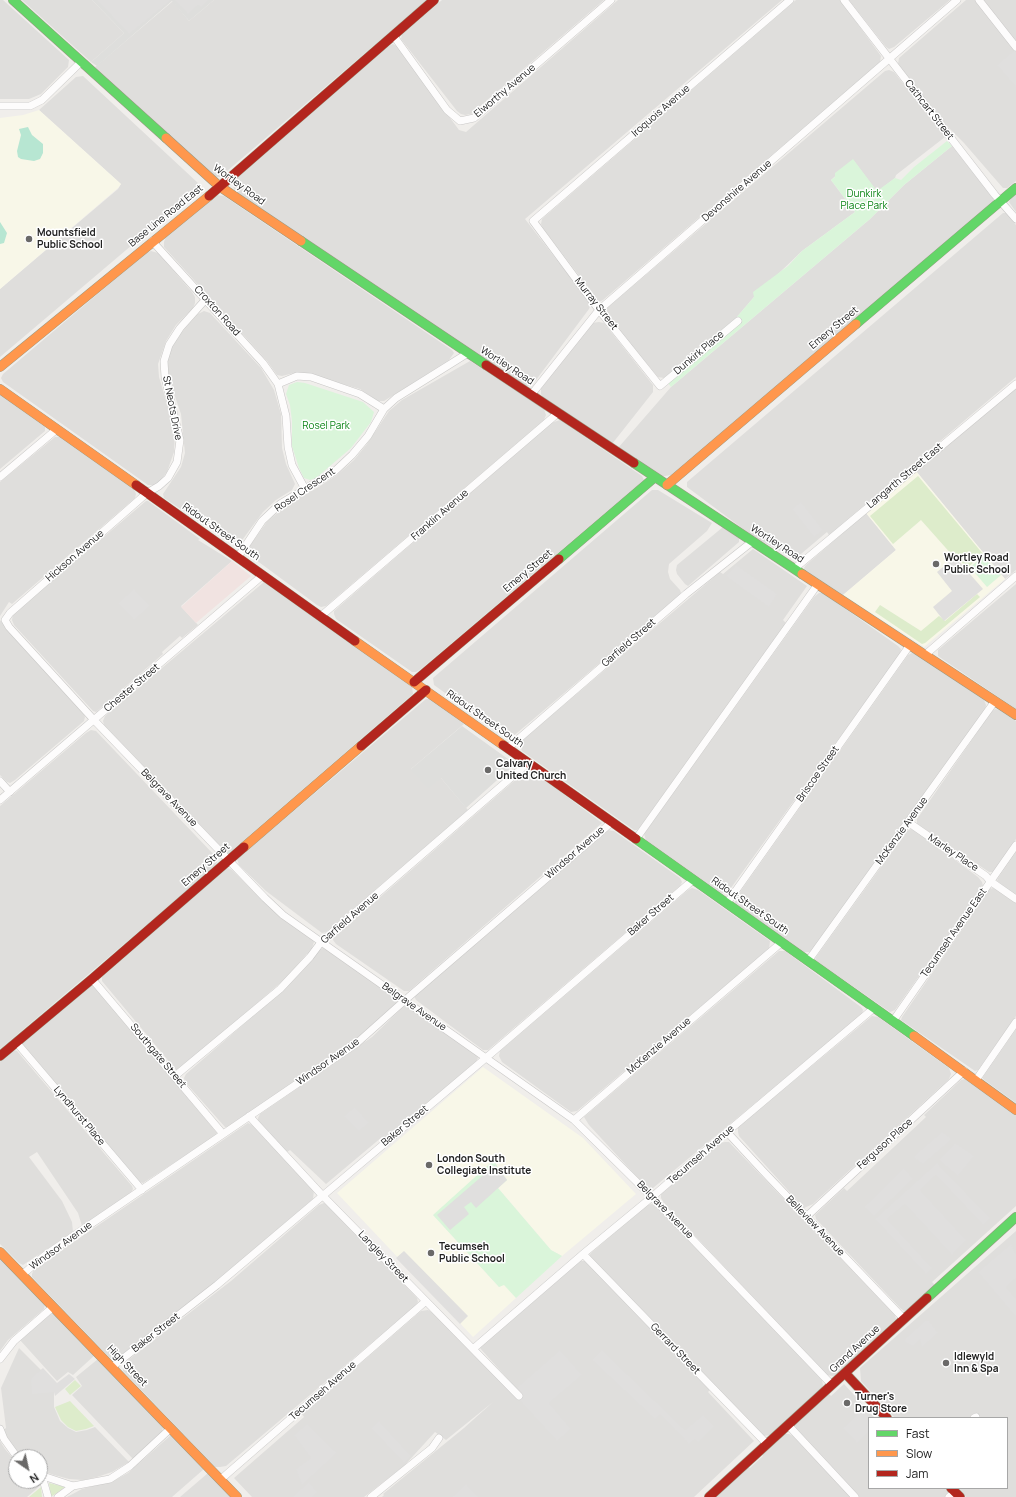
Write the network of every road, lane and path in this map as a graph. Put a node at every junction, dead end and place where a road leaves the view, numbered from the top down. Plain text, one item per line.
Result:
1 (13, 0) edge
2 (434, 0) edge
3 (611, 0) edge
4 (790, 0) edge
5 (844, 0) edge
6 (957, 0) edge
7 (979, 0) edge
8 (393, 35) junction
9 (1016, 47) edge
10 (889, 59) junction
11 (81, 62) junction
12 (0, 106) edge
13 (219, 186) junction
14 (1016, 188) edge
15 (1000, 201) junction
16 (1016, 219) edge
17 (533, 221) joint
18 (152, 241) junction
19 (206, 299) junction
20 (599, 310) junction
21 (738, 321) dead end
22 (468, 353) junction
23 (0, 367) edge
24 (278, 384) junction
25 (1016, 384) edge
26 (660, 386) joint
27 (0, 389) edge
28 (531, 395) junction
29 (384, 409) junction
30 (558, 413) junction
31 (57, 429) junction
32 (0, 477) edge
33 (655, 477) junction
34 (667, 485) junction
35 (305, 489) junction
36 (147, 493) junction
37 (753, 541) junction
38 (238, 557) junction
39 (794, 569) junction
40 (263, 575) junction
41 (1016, 576) edge
42 (818, 584) junction
43 (321, 616) junction
44 (5, 620) joint
45 (910, 645) junction
46 (925, 654) junction
47 (414, 682) junction
48 (426, 690) junction
49 (995, 701) junction
50 (1016, 715) edge
51 (94, 720) junction
52 (508, 748) junction
53 (528, 763) junction
54 (0, 781) edge
55 (10, 792) junction
56 (0, 800) edge
57 (612, 822) junction
58 (908, 822) junction
59 (636, 840) junction
60 (1016, 845) edge
61 (229, 860) junction
62 (693, 880) junction
63 (990, 881) junction
64 (1016, 899) edge
65 (727, 903) junction
66 (322, 942) junction
67 (782, 942) junction
68 (808, 961) junction
69 (92, 979) junction
70 (404, 1001) junction
71 (874, 1008) junction
72 (893, 1021) junction
73 (1016, 1022) edge
74 (16, 1042) junction
75 (0, 1056) edge
76 (487, 1058) junction
77 (964, 1071) junction
78 (175, 1076) junction
79 (976, 1080) junction
80 (1016, 1110) edge
81 (250, 1116) junction
82 (574, 1120) junction
83 (727, 1132) junction
84 (223, 1134) junction
85 (142, 1190) junction
86 (322, 1195) junction
87 (652, 1197) junction
88 (806, 1216) junction
89 (1016, 1217) edge
90 (0, 1252) edge
91 (583, 1254) junction
92 (22, 1275) junction
93 (426, 1301) junction
94 (53, 1306) junction
95 (904, 1319) junction
96 (473, 1349) junction
97 (1, 1357) edge
98 (112, 1367) junction
99 (846, 1374) junction
100 (832, 1385) junction
101 (519, 1396) dead end
102 (886, 1417) edge
103 (788, 1425) junction
104 (172, 1428) junction
105 (0, 1430) edge
106 (439, 1438) dead end
107 (767, 1444) junction
108 (11, 1449) edge
109 (48, 1477) edge
110 (220, 1480) junction
111 (73, 1486) junction
112 (58, 1497) edge
113 (237, 1497) edge
114 (371, 1497) edge
115 (709, 1497) edge
116 (855, 1497) edge

1 - 11 street, Wortley Road
2 - 8 street, Base Line Road East
3 - 8 street, Elworthy Avenue
4 - 17 street, Iroquois Avenue
5 - 10 street, Cathcart Street
6 - 10 street, Devonshire Avenue
7 - 9 street
8 - 13 street, Base Line Road East
10 - 15 street, Cathcart Street
10 - 20 street, Devonshire Avenue
11 - 12 street
11 - 13 street, Wortley Road
13 - 18 street, Base Line Road East
13 - 22 street, Wortley Road
14 - 15 street, Emery Street
15 - 16 street, Cathcart Street
15 - 34 street, Emery Street
17 - 20 street, Murray Street
18 - 19 street, Croxton Road
18 - 23 street, Base Line Road East
19 - 24 street, Croxton Road
19 - 36 street, St Neots Drive
20 - 26 street, Murray Street
20 - 28 street, Devonshire Avenue
21 - 26 street, Dunkirk Place
22 - 28 street, Wortley Road
22 - 29 street, Rosel Crescent
24 - 29 street
24 - 35 street, Croxton Road
25 - 39 street, Langarth Street East
27 - 31 street, Ridout Street South
28 - 30 street, Wortley Road
29 - 35 street, Rosel Crescent
30 - 33 street, Wortley Road
30 - 43 street, Franklin Avenue
31 - 32 street
31 - 36 street, Ridout Street South
33 - 34 street, Wortley Road
33 - 47 street, Emery Street
34 - 37 street, Wortley Road
35 - 38 street, Rosel Crescent
36 - 38 street, Ridout Street South
36 - 44 street, Hickson Avenue
37 - 39 street, Wortley Road
37 - 52 street, Garfield Street
38 - 40 street, Ridout Street South
39 - 42 street, Wortley Road
40 - 43 street, Ridout Street South
40 - 51 street, Chester Street
41 - 46 street
42 - 45 street, Wortley Road
42 - 59 street
43 - 47 street, Ridout Street South
44 - 51 street, Belgrave Avenue
45 - 46 street, Wortley Road
45 - 65 street, Briscoe Street
46 - 49 street, Wortley Road
47 - 48 street, Ridout Street South
48 - 52 street, Ridout Street South
48 - 61 street, Emery Street
49 - 50 street, Wortley Road
49 - 58 street, McKenzie Avenue
51 - 55 street, Chester Street
51 - 61 street, Belgrave Avenue
52 - 53 street, Ridout Street South
53 - 57 street, Ridout Street South
53 - 66 street, Garfield Avenue
54 - 55 street
55 - 56 street, Chester Street
57 - 59 street, Ridout Street South
57 - 70 street, Windsor Avenue
58 - 63 street, Marley Place
58 - 68 street, McKenzie Avenue
59 - 62 street, Ridout Street South
60 - 63 street, Tecumseh Avenue East
61 - 66 street, Belgrave Avenue
61 - 69 street, Emery Street
62 - 65 street, Ridout Street South
62 - 76 street, Baker Street
63 - 64 street, Marley Place
63 - 72 street, Tecumseh Avenue East
65 - 67 street, Ridout Street South
66 - 70 street, Belgrave Avenue
66 - 78 street, Garfield Avenue
67 - 68 street, Ridout Street South
67 - 82 street, McKenzie Avenue
68 - 71 street, Ridout Street South
69 - 74 street, Emery Street
69 - 78 street, Southgate Street
70 - 76 street, Belgrave Avenue
70 - 81 street, Windsor Avenue
71 - 72 street, Ridout Street South
71 - 83 street, Tecumseh Avenue
72 - 77 street, Ridout Street South
73 - 79 street
74 - 75 street, Emery Street
74 - 85 street, Lyndhurst Place
76 - 82 street, Belgrave Avenue
76 - 86 street, Baker Street
77 - 79 street, Ridout Street South
77 - 88 street, Ferguson Place
78 - 84 street, Southgate Street
79 - 80 street, Ridout Street South
81 - 84 street, Windsor Avenue
81 - 86 street, Langley Street
82 - 87 street, Belgrave Avenue
83 - 87 street, Tecumseh Avenue
83 - 88 street, Belleview Avenue
84 - 85 street, Windsor Avenue
85 - 92 street, Windsor Avenue
86 - 93 street, Langley Street
86 - 98 street, Baker Street
87 - 91 street, Tecumseh Avenue
87 - 100 street, Belgrave Avenue
88 - 95 street, Belleview Avenue
89 - 95 street, Grand Avenue
90 - 92 street, High Street
91 - 96 street, Tecumseh Avenue
91 - 107 street, Gerrard Street
92 - 94 street, High Street
93 - 96 street, Langley Street
93 - 110 street, Tecumseh Avenue
94 - 97 street
94 - 98 street, High Street
95 - 99 street, Grand Avenue
96 - 101 street, Langley Street
98 - 104 street, High Street
99 - 100 street, Grand Avenue
99 - 102 street
100 - 103 street, Grand Avenue
103 - 107 street, Grand Avenue
103 - 116 street
104 - 110 street, High Street
104 - 111 street
105 - 108 street
106 - 114 street
107 - 115 street, Grand Avenue
109 - 111 street
110 - 113 street, High Street
111 - 112 street

